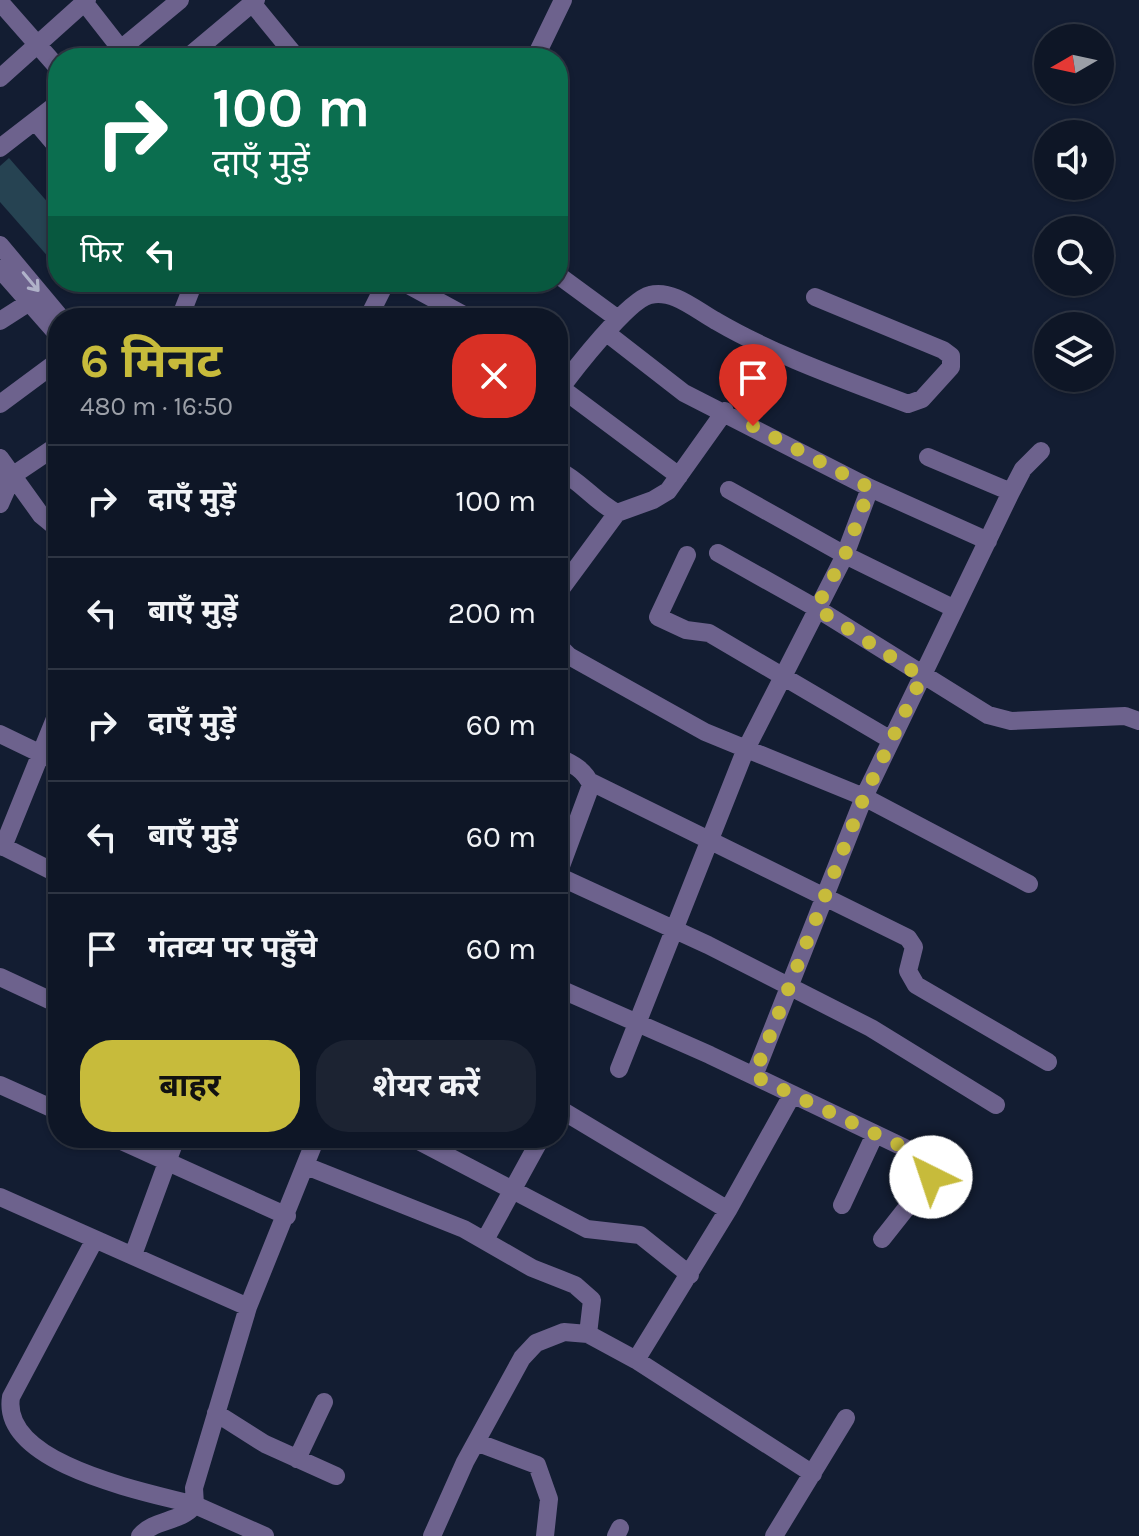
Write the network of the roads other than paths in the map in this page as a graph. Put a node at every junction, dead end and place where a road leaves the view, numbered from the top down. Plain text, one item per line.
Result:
1 (180, 0) edge
2 (563, 0) edge
3 (254, 2) edge
4 (79, 3) edge
5 (1, 6) edge
6 (38, 44) junction
7 (114, 48) edge
8 (127, 48) edge
9 (199, 48) edge
10 (289, 48) edge
11 (540, 48) edge
12 (48, 56) edge
13 (0, 78) edge
14 (48, 111) edge
15 (35, 121) junction
16 (48, 136) edge
17 (0, 148) edge
18 (0, 245) edge
19 (0, 269) edge
20 (568, 284) edge
21 (421, 292) edge
22 (815, 297) dead end
23 (28, 303) junction
24 (451, 308) edge
25 (48, 309) edge
26 (48, 312) edge
27 (0, 321) edge
28 (613, 326) junction
29 (48, 368) edge
30 (568, 374) edge
31 (568, 385) edge
32 (0, 404) edge
33 (725, 411) junction
34 (1041, 451) dead end
35 (48, 452) edge
36 (928, 457) dead end
37 (0, 458) edge
38 (568, 476) edge
39 (679, 476) junction
40 (6, 480) edge
41 (870, 488) junction
42 (729, 490) dead end
43 (1011, 492) junction
44 (0, 504) edge
45 (617, 513) junction
46 (48, 521) edge
47 (988, 541) junction
48 (718, 553) dead end
49 (687, 555) dead end
50 (845, 555) junction
51 (568, 579) edge
52 (816, 608) junction
53 (953, 608) junction
54 (568, 655) edge
55 (780, 676) junction
56 (922, 677) junction
57 (1139, 721) edge
58 (0, 734) edge
59 (891, 740) junction
60 (745, 751) junction
61 (48, 757) edge
62 (48, 762) edge
63 (568, 762) edge
64 (589, 781) junction
65 (864, 797) junction
66 (710, 837) junction
67 (2, 846) edge
68 (568, 850) edge
69 (48, 869) edge
70 (568, 880) edge
71 (1029, 884) dead end
72 (826, 896) junction
73 (673, 929) junction
74 (0, 977) edge
75 (789, 988) junction
76 (568, 992) edge
77 (48, 999) edge
78 (637, 1021) junction
79 (1048, 1062) dead end
80 (619, 1069) dead end
81 (754, 1076) junction
82 (0, 1085) edge
83 (792, 1095) junction
84 (996, 1105) dead end
85 (48, 1107) edge
86 (568, 1114) edge
87 (875, 1134) junction
88 (136, 1148) edge
89 (172, 1148) edge
90 (312, 1148) edge
91 (433, 1148) edge
92 (536, 1148) edge
93 (167, 1163) junction
94 (306, 1166) junction
95 (514, 1188) junction
96 (0, 1197) edge
97 (842, 1205) dead end
98 (728, 1210) junction
99 (287, 1216) junction
100 (882, 1239) dead end
101 (485, 1240) junction
102 (94, 1241) junction
103 (133, 1255) junction
104 (690, 1275) junction
105 (248, 1307) junction
106 (588, 1334) junction
107 (636, 1360) junction
108 (324, 1402) dead end
109 (216, 1413) junction
110 (846, 1418) dead end
111 (476, 1442) junction
112 (297, 1459) junction
113 (813, 1474) junction
114 (336, 1476) dead end
115 (195, 1505) junction
116 (140, 1536) edge
117 (265, 1536) edge
118 (432, 1536) edge
119 (545, 1536) edge
120 (774, 1536) edge

1 - 8 street
2 - 11 street
3 - 9 street
3 - 10 street
4 - 6 street
4 - 7 street
5 - 6 street
6 - 12 street
6 - 13 street
14 - 15 street
15 - 16 street
15 - 17 street
18 -> 25 street
19 - 23 street
20 - 28 street
21 - 24 street
22 - 28 street
23 - 26 street
23 - 27 street
28 - 30 street
28 - 33 street
29 - 32 street
31 - 39 street
33 - 39 street
33 - 41 street
34 - 43 street
35 - 40 street
36 - 43 street
37 - 40 street
38 - 45 street
39 - 45 street
40 - 44 street
40 - 46 street
41 - 47 street
41 - 50 street
42 - 50 street
43 - 47 street
45 - 51 street
47 - 53 street
48 - 52 street
49 - 55 street
50 - 52 street
50 - 53 street
52 - 55 street
52 - 56 street
53 - 56 street
54 - 60 street
55 - 59 street
55 - 60 street
56 - 57 street
56 - 59 street
58 - 61 street
59 - 65 street
60 - 65 street
60 - 66 street
62 - 67 street
63 - 64 street
64 - 66 street
64 - 68 street
65 - 71 street
65 - 72 street
66 - 72 street
66 - 73 street
67 - 69 street
70 - 73 street
72 - 75 street
72 - 79 street
73 - 75 street
73 - 78 street
74 - 77 street
75 - 81 street
75 - 84 street
76 - 78 street
78 - 80 street
78 - 81 street
81 - 83 street
82 - 85 street
83 - 87 street
83 - 98 street
86 - 98 street
87 - 97 street
87 - 100 street
88 - 93 street
89 - 93 street
90 - 94 street
91 - 95 street
92 - 95 street
93 - 99 street
93 - 103 street
94 - 99 street
94 - 101 street
95 - 101 street
95 - 104 street
96 - 102 street
98 - 104 street
99 - 105 street
101 - 106 street
102 - 103 street
102 - 115 street
103 - 105 street
104 - 107 street
105 - 109 street
106 - 107 street
106 - 111 street
107 - 113 street
108 - 112 street
109 - 112 street
109 - 115 street
110 - 113 street
111 - 118 street
111 - 119 street
112 - 114 street
113 - 120 street
115 - 116 street
115 - 117 street

